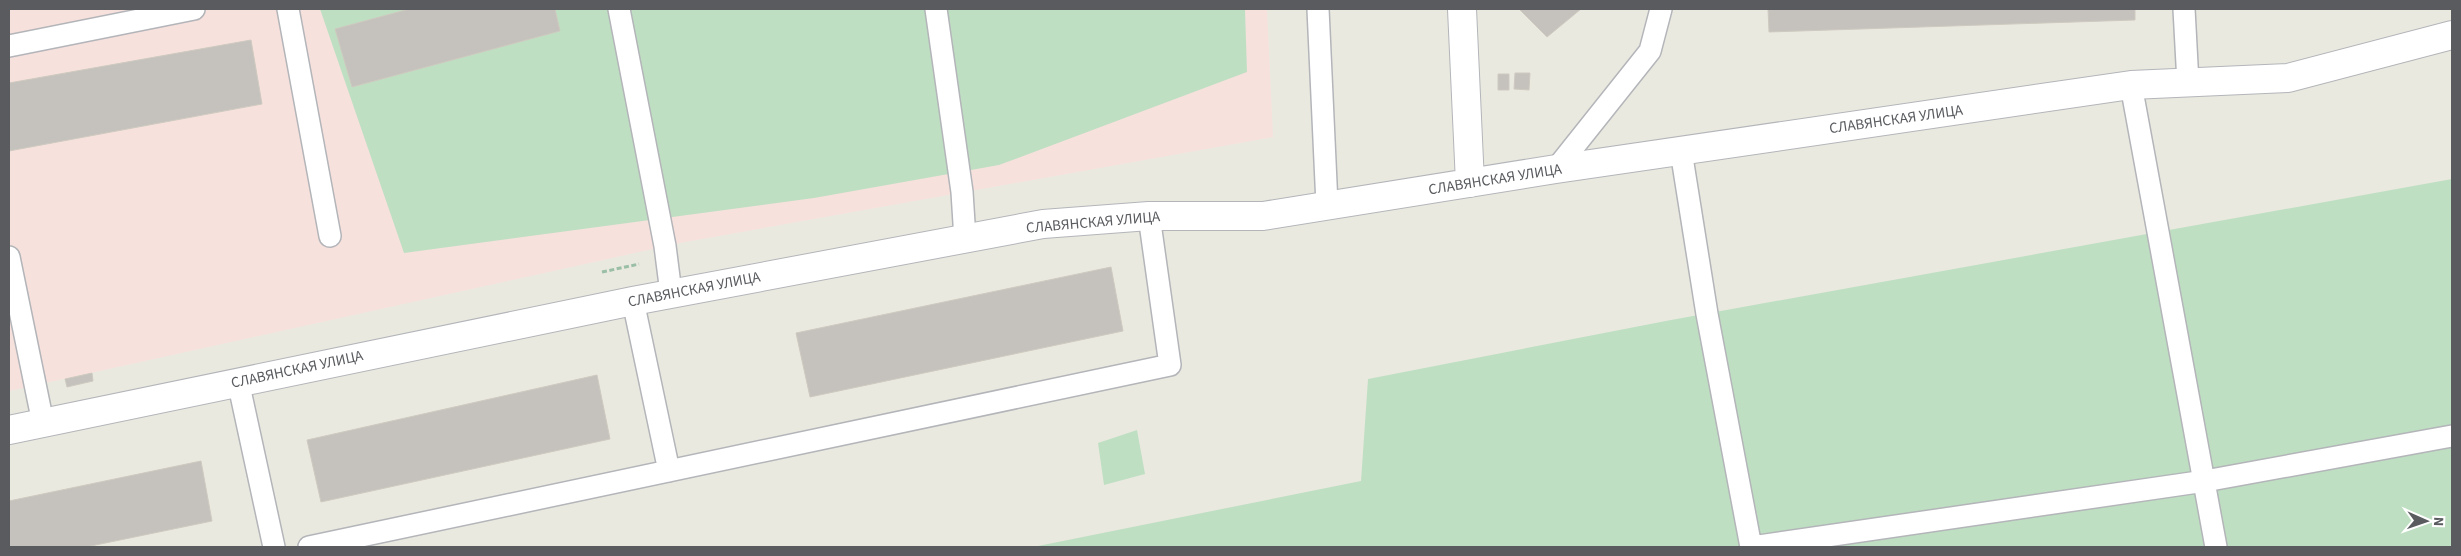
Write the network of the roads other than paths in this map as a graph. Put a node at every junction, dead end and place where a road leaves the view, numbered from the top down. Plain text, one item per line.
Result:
1 (194, 9) edge
2 (288, 9) edge
3 (620, 9) edge
4 (936, 9) edge
5 (1318, 9) edge
6 (1462, 9) edge
7 (1661, 9) edge
8 (2184, 9) edge
9 (2452, 35) edge
10 (9, 46) edge
11 (2188, 83) junction
12 (2131, 85) junction
13 (1681, 151) junction
14 (1556, 169) junction
15 (1470, 183) junction
16 (1327, 205) junction
17 (1149, 216) junction
18 (330, 236) dead end
19 (964, 239) junction
20 (9, 256) edge
21 (671, 293) junction
22 (633, 300) junction
23 (238, 381) junction
24 (43, 423) junction
25 (9, 430) edge
26 (2452, 436) edge
27 (669, 471) junction
28 (2204, 481) junction
29 (274, 547) edge
30 (309, 547) edge
31 (1752, 547) edge
32 (2216, 547) edge

1 - 10 lane
2 - 18 lane
3 - 21 lane
4 - 19 lane
5 - 16 lane
6 - 15 street
7 - 14 lane
8 - 11 lane
9 - 11 street, СЛАВЯНСКАЯ УЛИЦА
11 - 12 street, СЛАВЯНСКАЯ УЛИЦА
12 - 13 street, СЛАВЯНСКАЯ УЛИЦА
12 - 28 lane
13 - 14 street, СЛАВЯНСКАЯ УЛИЦА
13 - 31 lane
14 - 15 street, СЛАВЯНСКАЯ УЛИЦА
15 - 16 street, СЛАВЯНСКАЯ УЛИЦА
16 - 17 street, СЛАВЯНСКАЯ УЛИЦА
17 - 19 street, СЛАВЯНСКАЯ УЛИЦА
17 - 27 lane
19 - 21 street, СЛАВЯНСКАЯ УЛИЦА
20 - 24 lane
21 - 22 street, СЛАВЯНСКАЯ УЛИЦА
22 - 23 street, СЛАВЯНСКАЯ УЛИЦА
22 - 27 lane
23 - 24 street, СЛАВЯНСКАЯ УЛИЦА
23 - 29 lane
24 - 25 street, СЛАВЯНСКАЯ УЛИЦА
26 - 28 lane
27 - 30 lane
28 - 31 lane
28 - 32 lane

